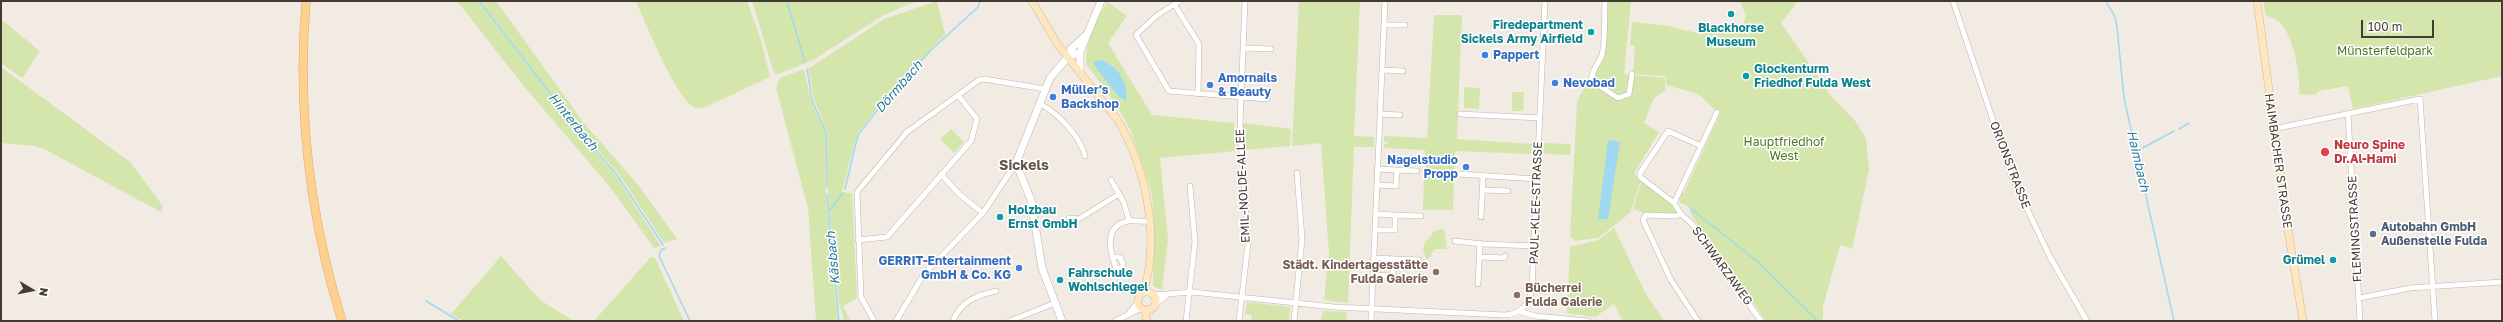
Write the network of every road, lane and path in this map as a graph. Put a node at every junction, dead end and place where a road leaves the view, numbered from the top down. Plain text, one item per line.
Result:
1 (306, 1) edge
2 (1032, 1) edge
3 (1101, 1) edge
4 (1180, 1) edge
5 (1245, 1) edge
6 (1384, 1) edge
7 (1545, 1) edge
8 (1605, 1) edge
9 (1953, 1) edge
10 (2257, 1) edge
11 (1174, 4) junction
12 (1384, 24) junction
13 (1404, 25) dead end
14 (1086, 34) junction
15 (1243, 48) junction
16 (1271, 49) dead end
17 (1080, 52) junction
18 (1068, 57) junction
19 (1382, 70) junction
20 (1403, 71) dead end
21 (1080, 72) junction
22 (1632, 74) dead end
23 (1046, 89) junction
24 (1198, 94) junction
25 (958, 95) junction
26 (1241, 98) junction
27 (1267, 99) dead end
28 (1040, 104) junction
29 (1717, 112) dead end
30 (1380, 114) junction
31 (1460, 114) dead end
32 (2348, 114) junction
33 (1400, 115) dead end
34 (1540, 118) junction
35 (2273, 129) junction
36 (1700, 146) junction
37 (1085, 156) dead end
38 (1016, 163) junction
39 (1377, 169) junction
40 (1397, 170) junction
41 (1417, 171) dead end
42 (1296, 173) dead end
43 (942, 174) junction
44 (1458, 174) dead end
45 (1483, 177) junction
46 (1111, 180) dead end
47 (1537, 180) junction
48 (1377, 185) junction
49 (1190, 186) dead end
50 (1482, 190) junction
51 (1508, 191) dead end
52 (1119, 194) junction
53 (1674, 203) junction
54 (983, 213) junction
55 (1376, 214) junction
56 (1395, 214) junction
57 (1681, 214) junction
58 (1421, 216) dead end
59 (1481, 217) dead end
60 (1069, 218) dead end
61 (1129, 221) junction
62 (1150, 221) junction
63 (1375, 230) junction
64 (858, 240) junction
65 (1455, 241) dead end
66 (1480, 243) junction
67 (1534, 246) junction
68 (1505, 256) dead end
69 (1112, 257) dead end
70 (1480, 257) junction
71 (1374, 258) junction
72 (1394, 259) junction
73 (1419, 260) dead end
74 (1373, 275) junction
75 (1147, 277) junction
76 (2502, 282) edge
77 (1478, 284) dead end
78 (2433, 287) junction
79 (996, 291) dead end
80 (1189, 292) junction
81 (1143, 293) junction
82 (1153, 294) junction
83 (1167, 295) junction
84 (1242, 297) junction
85 (2359, 298) junction
86 (1055, 303) junction
87 (1296, 303) junction
88 (1156, 304) junction
89 (1525, 306) junction
90 (1144, 307) junction
91 (1372, 309) junction
92 (1519, 311) junction
93 (1530, 318) edge
94 (1021, 319) edge
95 (342, 321) edge
96 (874, 321) edge
97 (896, 321) edge
98 (952, 321) edge
99 (1010, 321) edge
100 (1062, 321) edge
101 (1115, 321) edge
102 (1148, 321) edge
103 (1186, 321) edge
104 (1239, 321) edge
105 (1294, 321) edge
106 (1371, 321) edge
107 (1588, 321) edge
108 (1698, 321) edge
109 (1761, 321) edge
110 (2087, 321) edge
111 (2303, 321) edge
112 (2360, 321) edge
113 (2435, 321) edge

1 - 95 main road
2 - 18 main road
3 - 14 street
4 - 11 street
5 - 15 street, EMIL-NOLDE-ALLEE
6 - 12 street
7 - 34 street, PAUL-KLEE-STRASSE
8 - 22 street
9 - 110 street, ORIONSTRASSE
10 - 35 main road, HAIMBACHER STRASSE
11 - 24 street
11 - 24 street
12 - 13 street
12 - 19 street
14 - 17 street
14 - 18 street
15 - 16 street
15 - 26 street, EMIL-NOLDE-ALLEE
17 - 18 street
17 - 21 street
18 - 21 main road
18 - 23 street
19 - 20 street
19 - 30 street
21 - 62 main road
23 - 25 street
23 - 28 street
24 - 26 street
25 - 43 street
25 - 64 street
26 - 27 street
26 - 84 street, EMIL-NOLDE-ALLEE
28 - 37 street
28 - 38 street
29 - 36 street
30 - 33 street
30 - 39 street
31 - 34 street
32 - 35 street
32 - 78 street
32 - 85 street, FLEMINGSTRASSE
34 - 47 street, PAUL-KLEE-STRASSE
35 - 111 main road, HAIMBACHER STRASSE
36 - 53 street
36 - 53 street
38 - 54 street
38 - 86 street
39 - 40 street
39 - 48 street
40 - 41 street
40 - 48 street
42 - 87 street
43 - 54 street
43 - 64 street
44 - 45 street
45 - 47 street
45 - 50 street
46 - 52 street
47 - 67 street, PAUL-KLEE-STRASSE
48 - 55 street
49 - 80 street
50 - 51 street
50 - 59 street
52 - 60 street
52 - 61 street
53 - 57 street, SCHWARZAWEG
54 - 97 street
55 - 56 street
55 - 63 street
56 - 58 street
56 - 63 street
57 - 108 street
57 - 109 street, SCHWARZAWEG
61 - 62 street
61 - 69 street
62 - 75 main road
63 - 71 street
64 - 96 street
65 - 66 street
66 - 67 street
66 - 70 street
67 - 89 street, PAUL-KLEE-STRASSE
68 - 70 street
70 - 77 street
71 - 72 street
71 - 74 street
72 - 73 street
72 - 74 street
74 - 91 street
75 - 81 main road
75 - 82 main road
76 - 78 street
78 - 85 street
78 - 113 street
79 - 98 street
80 - 83 street, PAUL-KLEE-STRASSE
80 - 84 street, PAUL-KLEE-STRASSE
80 - 103 street
81 - 82 main road
81 - 90 main road
82 - 83 street, PAUL-KLEE-STRASSE
82 - 88 main road
83 - 88 street
84 - 87 street, PAUL-KLEE-STRASSE
84 - 104 street, EMIL-NOLDE-ALLEE
85 - 112 street, FLEMINGSTRASSE
86 - 94 street
86 - 100 street
87 - 91 street, PAUL-KLEE-STRASSE
87 - 105 street
88 - 90 main road
89 - 92 street, PAUL-KLEE-STRASSE
89 - 93 street
90 - 101 street
90 - 102 main road
91 - 92 street, PAUL-KLEE-STRASSE
91 - 106 street
92 - 93 street
93 - 107 street
94 - 99 street

